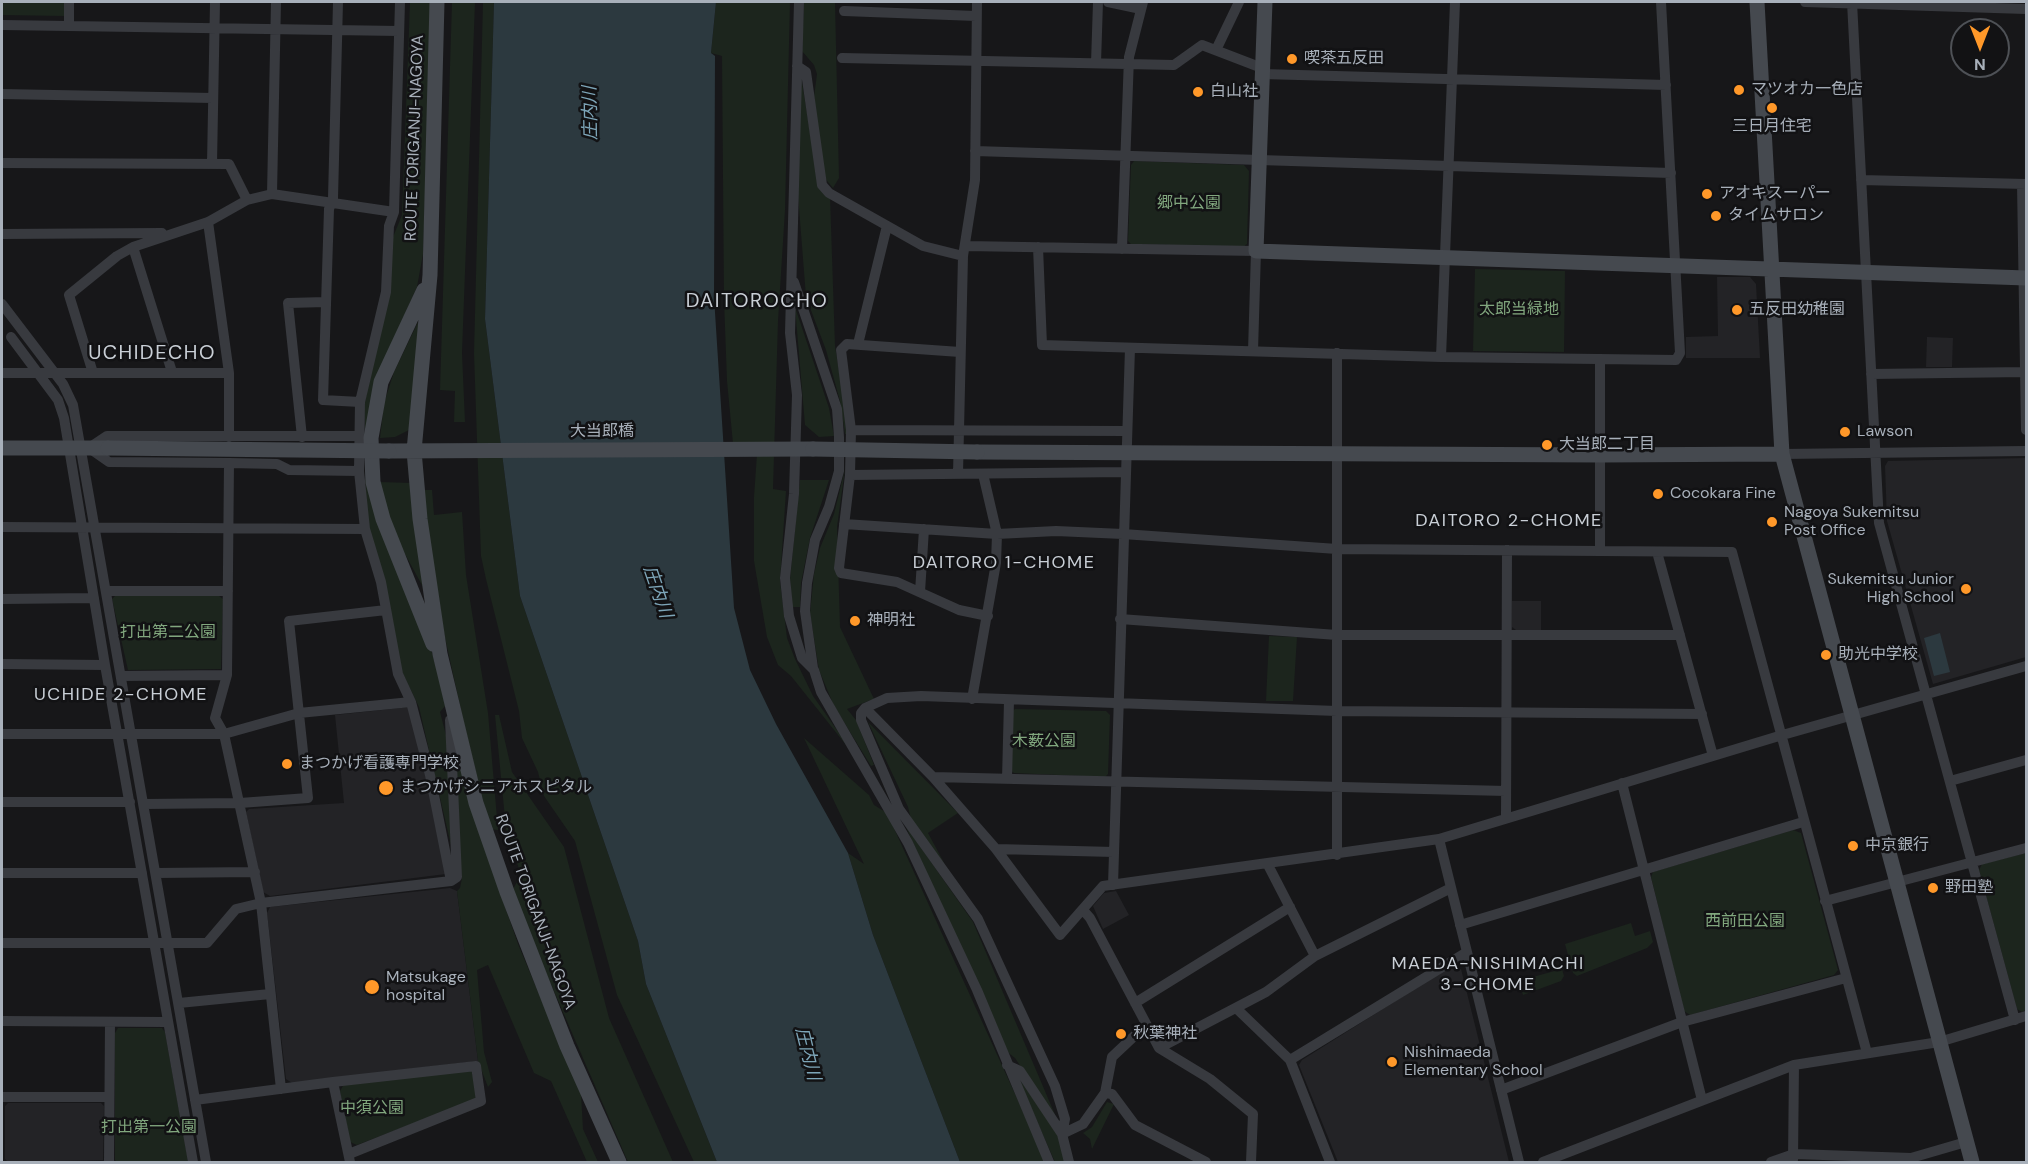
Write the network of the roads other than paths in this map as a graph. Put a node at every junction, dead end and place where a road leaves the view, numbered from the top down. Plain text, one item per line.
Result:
1 (69, 2) edge
2 (215, 2) edge
3 (276, 2) edge
4 (338, 2) edge
5 (400, 2) edge
6 (437, 2) edge
7 (799, 2) edge
8 (977, 2) edge
9 (1098, 2) edge
10 (1108, 2) edge
11 (1239, 2) edge
12 (1265, 2) edge
13 (1455, 2) edge
14 (1661, 2) edge
15 (1757, 2) edge
16 (1805, 2) edge
17 (1852, 2) edge
18 (1946, 4) edge
19 (1142, 5) edge
20 (2026, 9) edge
21 (844, 11) dead end
22 (976, 16) junction
23 (2, 25) edge
24 (69, 25) junction
25 (215, 28) junction
26 (276, 29) junction
27 (337, 31) junction
28 (399, 32) junction
29 (1216, 50) junction
30 (842, 58) dead end
31 (975, 60) junction
32 (1096, 63) junction
33 (1129, 64) junction
34 (797, 66) junction
35 (1262, 71) junction
36 (1452, 79) junction
37 (1666, 86) junction
38 (2, 94) edge
39 (213, 98) junction
40 (975, 151) junction
41 (1126, 156) junction
42 (1259, 159) junction
43 (2, 163) edge
44 (212, 164) junction
45 (1448, 166) junction
46 (1671, 173) junction
47 (1861, 180) junction
48 (2024, 184) edge
49 (272, 194) junction
50 (247, 200) junction
51 (332, 202) junction
52 (394, 212) junction
53 (208, 222) junction
54 (887, 226) junction
55 (172, 233) junction
56 (2, 234) edge
57 (133, 247) junction
58 (1038, 247) junction
59 (1122, 249) junction
60 (965, 251) junction
61 (1256, 251) junction
62 (1444, 257) junction
63 (1677, 266) junction
64 (1772, 269) junction
65 (791, 273) junction
66 (1866, 273) junction
67 (430, 275) junction
68 (2025, 278) edge
69 (326, 302) junction
70 (2, 304) edge
71 (11, 337) dead end
72 (858, 344) junction
73 (1130, 348) junction
74 (1253, 351) junction
75 (960, 352) junction
76 (1337, 354) junction
77 (1441, 357) junction
78 (1600, 359) junction
79 (93, 372) junction
80 (172, 372) junction
81 (2026, 372) edge
82 (2, 373) edge
83 (38, 373) junction
84 (54, 373) junction
85 (229, 373) junction
86 (1871, 374) junction
87 (360, 402) junction
88 (851, 430) junction
89 (2026, 430) edge
90 (958, 431) junction
91 (1126, 431) junction
92 (360, 436) junction
93 (229, 437) junction
94 (302, 437) junction
95 (2, 448) edge
96 (80, 448) junction
97 (795, 449) junction
98 (421, 451) junction
99 (2026, 451) edge
100 (1125, 453) junction
101 (1875, 453) junction
102 (1337, 454) junction
103 (1782, 454) junction
104 (1601, 455) junction
105 (229, 464) junction
106 (359, 471) junction
107 (1125, 472) junction
108 (958, 474) junction
109 (983, 474) junction
110 (850, 475) junction
111 (844, 524) junction
112 (2, 527) edge
113 (83, 527) junction
114 (96, 527) junction
115 (229, 528) junction
116 (365, 529) junction
117 (924, 529) junction
118 (997, 534) junction
119 (1123, 534) junction
120 (1337, 549) junction
121 (1507, 550) junction
122 (1600, 550) junction
123 (1657, 552) junction
124 (108, 591) junction
125 (228, 591) junction
126 (921, 592) junction
127 (94, 598) junction
128 (2, 599) edge
129 (386, 610) junction
130 (988, 616) junction
131 (1120, 619) junction
132 (1337, 635) junction
133 (1508, 635) junction
134 (1680, 635) junction
135 (440, 654) junction
136 (2, 664) edge
137 (105, 665) junction
138 (2026, 666) edge
139 (813, 670) junction
140 (227, 675) junction
141 (122, 676) junction
142 (1926, 695) junction
143 (972, 699) junction
144 (1009, 701) junction
145 (411, 702) junction
146 (1118, 704) junction
147 (865, 708) junction
148 (1337, 711) junction
149 (1507, 712) junction
150 (299, 713) junction
151 (1701, 714) junction
152 (457, 716) junction
153 (1852, 716) junction
154 (2, 734) edge
155 (224, 734) junction
156 (118, 735) junction
157 (132, 735) junction
158 (1779, 736) junction
159 (1713, 756) junction
160 (2026, 760) edge
161 (933, 777) junction
162 (1007, 779) junction
163 (1116, 781) junction
164 (1950, 781) junction
165 (1622, 783) junction
166 (1337, 787) junction
167 (1506, 791) junction
168 (2, 802) edge
169 (130, 802) junction
170 (240, 803) junction
171 (145, 804) junction
172 (895, 811) junction
173 (1506, 818) junction
174 (1803, 822) junction
175 (1439, 839) junction
176 (2026, 848) edge
177 (996, 849) junction
178 (1114, 852) junction
179 (1337, 855) junction
180 (1972, 862) junction
181 (1268, 865) junction
182 (1643, 870) junction
183 (255, 872) junction
184 (2, 873) edge
185 (142, 873) junction
186 (157, 873) junction
187 (451, 881) junction
188 (1896, 882) junction
189 (1113, 885) junction
190 (1451, 888) junction
191 (1825, 901) junction
192 (261, 903) junction
193 (1290, 907) junction
194 (1083, 910) junction
195 (1460, 925) junction
196 (2, 943) edge
197 (154, 943) junction
198 (169, 943) junction
199 (1467, 952) junction
200 (1315, 956) junction
201 (1846, 978) junction
202 (270, 994) junction
203 (180, 1003) junction
204 (1135, 1003) junction
205 (1237, 1009) junction
206 (2026, 1016) edge
207 (2015, 1020) junction
208 (2, 1021) edge
209 (110, 1022) junction
210 (166, 1022) junction
211 (1682, 1022) junction
212 (1146, 1025) junction
213 (1939, 1042) junction
214 (1159, 1048) junction
215 (1867, 1053) junction
216 (1290, 1060) junction
217 (1007, 1065) junction
218 (1794, 1065) junction
219 (333, 1082) junction
220 (281, 1089) junction
221 (1501, 1090) junction
222 (1105, 1093) junction
223 (2, 1096) edge
224 (109, 1097) junction
225 (195, 1100) junction
226 (1702, 1100) junction
227 (1062, 1134) junction
228 (1966, 1143) junction
229 (349, 1158) edge
230 (1793, 1158) edge
231 (1193, 1159) edge
232 (1911, 1160) edge
233 (109, 1162) edge
234 (193, 1162) edge
235 (206, 1162) edge
236 (619, 1162) edge
237 (1049, 1162) edge
238 (1069, 1162) edge
239 (1206, 1162) edge
240 (1251, 1162) edge
241 (1330, 1162) edge
242 (1519, 1162) edge
243 (1543, 1162) edge
244 (1771, 1162) edge
245 (1972, 1162) edge

1 - 24 street
2 - 25 street
3 - 26 street
4 - 27 street
5 - 28 street
6 - 67 street, ROUTE TORIGANJI-NAGOYA
7 - 34 street
8 - 22 street
9 - 32 street
10 - 19 street
11 - 29 street
12 - 35 street
13 - 36 street
14 - 37 street
15 - 64 street
16 - 17 street
17 - 18 street
17 - 47 street
18 - 20 street
19 - 33 street
21 - 22 street
22 - 31 street
23 - 24 street
24 - 25 street
25 - 26 street
25 - 39 street
26 - 27 street
26 - 49 street
27 - 28 street
27 - 51 street
28 - 52 street
29 - 33 street
29 - 35 street
30 - 31 street
31 - 32 street
31 - 40 street
32 - 33 street
33 - 41 street
34 - 54 street
34 - 65 street
35 - 36 street
35 - 42 street
36 - 37 street
36 - 45 street
37 - 46 street
38 - 39 street
39 - 44 street
40 - 41 street
40 - 60 street
41 - 42 street
41 - 59 street
42 - 45 street
42 - 61 street
43 - 44 street
44 - 50 street
45 - 46 street
45 - 62 street
46 - 63 street
47 - 48 street
47 - 66 street
48 - 68 street
49 - 50 street
49 - 51 street
50 - 53 street
51 - 52 street
51 - 69 street
52 - 87 street
53 - 55 street
53 - 85 street
54 - 60 street
54 - 72 street
55 - 56 street
55 - 57 street
57 - 79 street
57 - 80 street
58 - 59 street
58 - 60 street
58 - 73 street
59 - 61 street
60 - 75 street
61 - 62 street
61 - 74 street
62 - 63 street
62 - 77 street
63 - 64 street
63 - 78 street
64 - 66 street
64 - 103 street
65 - 97 street
65 - 139 street
66 - 68 street
66 - 86 street
67 - 98 street, ROUTE TORIGANJI-NAGOYA
67 - 135 street
68 - 81 street
69 - 87 street
69 - 94 street
70 - 84 street
71 - 83 street
72 - 75 street
72 - 88 street
73 - 74 street
73 - 91 street
74 - 76 street
75 - 90 street
76 - 77 street
76 - 102 street
77 - 78 street
78 - 104 street
79 - 80 street
79 - 84 street
80 - 85 street
81 - 86 street
81 - 89 street
82 - 83 street
83 - 84 street
83 - 96 street
84 - 96 street
85 - 93 street
86 - 101 street
87 - 92 street
88 - 90 street
88 - 110 street
90 - 91 street
90 - 108 street
91 - 100 street
92 - 94 street
92 - 106 street
93 - 94 street
93 - 96 street
95 - 96 street, 大当郎橋
96 - 98 street, 大当郎橋, bridge
96 - 105 street
96 - 113 street
96 - 114 street
97 - 98 street, 大当郎橋
97 - 100 street, 大当郎橋, bridge
97 - 139 street
98 - 135 street, ROUTE TORIGANJI-NAGOYA
99 - 101 street
100 - 102 street, 大当郎橋
100 - 107 street
101 - 103 street
101 - 142 street
102 - 104 street, 大当郎橋
102 - 120 street
103 - 104 street, 大当郎橋
103 - 153 street
104 - 122 street
105 - 106 street
105 - 115 street
106 - 116 street
107 - 109 street
107 - 119 street
108 - 109 street
108 - 110 street
109 - 118 street
110 - 111 street
111 - 117 street
111 - 126 street
112 - 113 street
113 - 114 street
113 - 127 street
114 - 115 street
114 - 124 street
115 - 116 street
115 - 125 street
116 - 129 street
117 - 118 street
117 - 126 street
118 - 119 street
118 - 130 street
119 - 120 street
119 - 131 street
120 - 121 street
120 - 132 street
121 - 122 street
121 - 133 street
122 - 123 street
123 - 134 street
123 - 158 street
124 - 125 street
124 - 141 street
125 - 140 street
126 - 130 street
127 - 128 street
127 - 137 street
129 - 145 street
129 - 150 street
130 - 143 street
131 - 132 street
131 - 146 street
132 - 133 street
132 - 148 street
133 - 134 street
133 - 149 street
134 - 151 street
135 - 152 street, ROUTE TORIGANJI-NAGOYA
136 - 137 street
137 - 156 street
138 - 142 street
139 - 172 street
140 - 141 street
140 - 155 street
141 - 157 street
142 - 153 street
142 - 164 street
143 - 144 street
143 - 147 street
144 - 146 street
144 - 162 street
145 - 150 street
145 - 187 street
146 - 148 street
146 - 163 street
147 - 161 street
147 - 172 street
148 - 149 street
148 - 166 street
149 - 151 street
149 - 167 street
150 - 155 street
150 - 170 street
151 - 159 street
152 - 187 street
152 - 236 street, ROUTE TORIGANJI-NAGOYA
153 - 158 street
153 - 188 street
154 - 156 street
155 - 157 street
155 - 170 street
156 - 157 street
156 - 169 street
157 - 171 street
158 - 159 street
158 - 174 street
159 - 165 street
160 - 164 street
161 - 162 street
161 - 177 street
162 - 163 street
163 - 166 street
163 - 178 street
164 - 180 street
165 - 173 street
165 - 182 street
166 - 167 street
166 - 179 street
167 - 173 street
168 - 169 street
169 - 185 street
170 - 171 street
170 - 183 street
171 - 186 street
172 - 217 street
172 - 227 street
173 - 175 street
174 - 182 street
174 - 191 street
175 - 179 street
175 - 190 street
176 - 180 street
177 - 178 street
177 - 194 street
178 - 189 street
179 - 181 street
180 - 188 street
180 - 207 street
181 - 189 street
181 - 193 street
182 - 195 street
182 - 211 street
183 - 186 street
183 - 192 street
184 - 185 street
185 - 197 street
186 - 198 street
187 - 192 street
188 - 191 street
188 - 213 street
189 - 194 street
190 - 195 street
190 - 200 street
191 - 201 street
192 - 198 street
192 - 202 street
193 - 200 street
193 - 204 street
194 - 204 street
195 - 199 street
196 - 197 street
197 - 198 street
197 - 210 street
198 - 203 street
199 - 216 street
199 - 221 street
200 - 205 street
201 - 211 street
201 - 215 street
202 - 203 street
202 - 220 street
203 - 225 street
204 - 212 street
205 - 214 street
205 - 216 street
206 - 207 street
207 - 213 street
208 - 209 street
209 - 210 street
209 - 224 street
210 - 234 street
211 - 221 street
211 - 226 street
212 - 214 street
212 - 222 street
213 - 215 street
213 - 228 street
214 - 240 street
215 - 218 street
216 - 241 street
217 - 227 street
217 - 237 street
218 - 226 street
218 - 230 street
219 - 220 street
219 - 229 street
219 - 229 street
220 - 225 street
221 - 242 street
222 - 227 street
222 - 231 street
223 - 224 street
224 - 233 street
225 - 235 street
226 - 243 street
227 - 238 street
228 - 232 street
228 - 245 street
230 - 232 street
230 - 244 street
231 - 239 street

